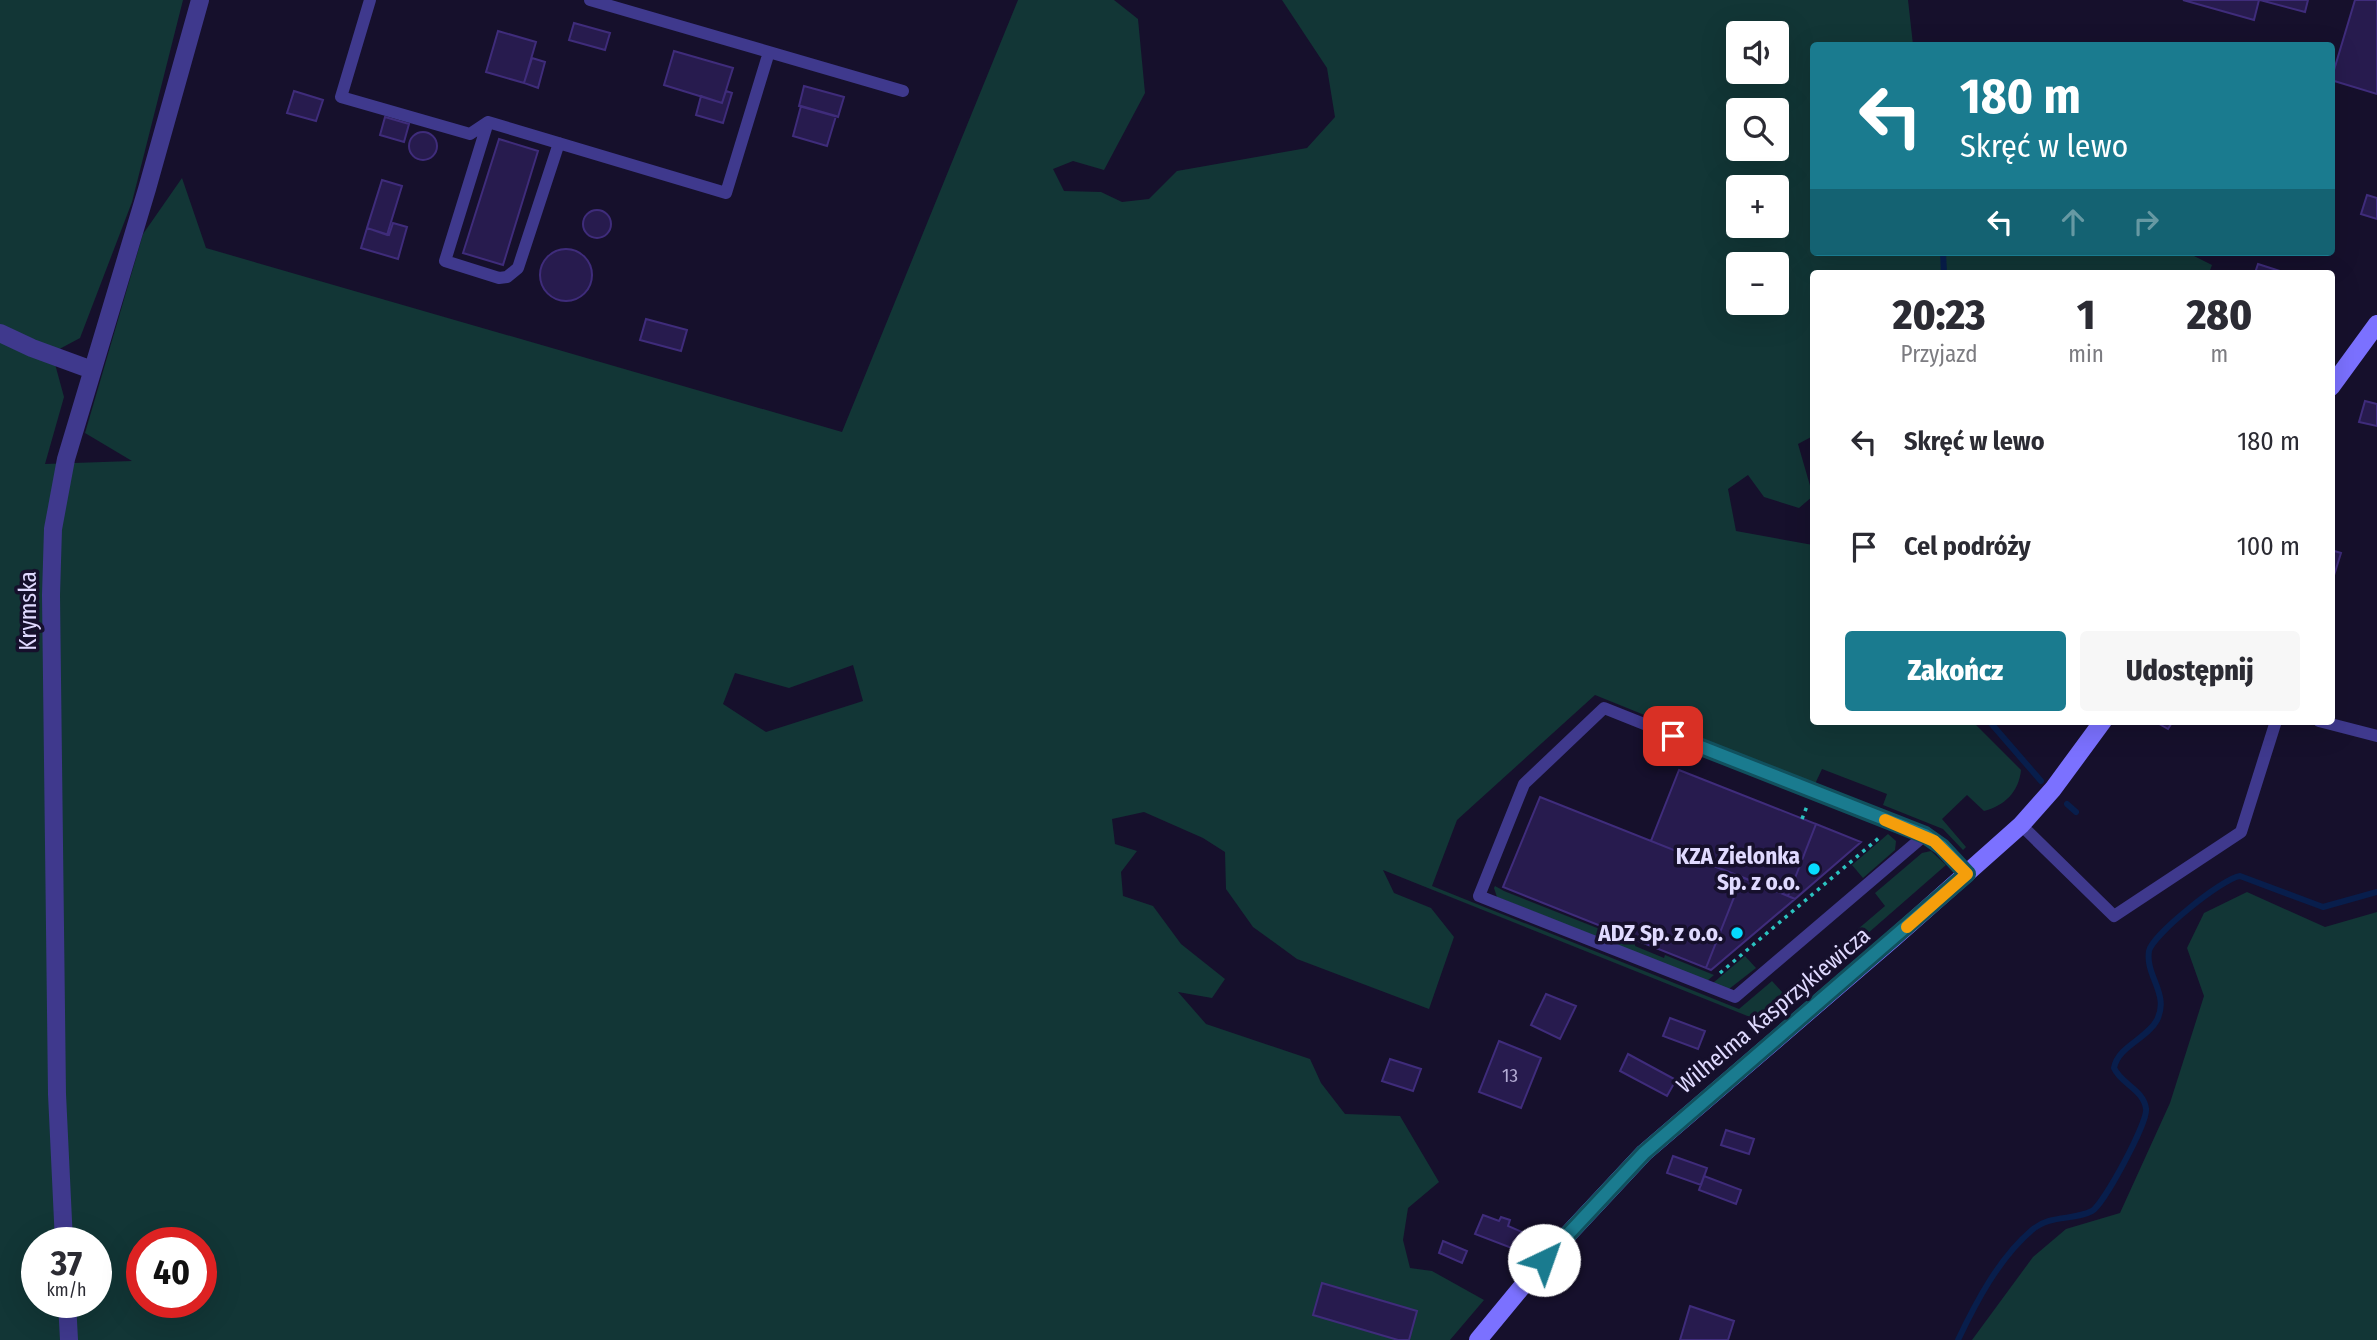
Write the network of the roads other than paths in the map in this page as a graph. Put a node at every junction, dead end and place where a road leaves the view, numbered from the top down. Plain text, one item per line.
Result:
1 (200, 0) edge
2 (370, 0) edge
3 (590, 0) edge
4 (769, 52) junction
5 (903, 91) dead end
6 (488, 122) junction
7 (559, 143) junction
8 (2377, 324) edge
9 (0, 333) edge
10 (93, 370) junction
11 (2335, 382) edge
12 (2100, 725) edge
13 (2275, 725) edge
14 (2334, 725) edge
15 (2377, 736) edge
16 (2021, 825) junction
17 (1925, 835) junction
18 (1967, 874) junction
19 (63, 1227) edge
20 (68, 1318) edge
21 (69, 1340) edge
22 (1478, 1340) edge

1 - 10 street, Krymska
2 - 6 lane
3 - 4 lane
4 - 5 lane
4 - 7 lane
6 - 7 lane
6 - 7 lane
8 - 11 street
9 - 10 street
10 - 19 street, Krymska
12 - 16 street, Wilhelma Kasprzykiewicza
13 - 16 lane
14 - 15 lane
16 - 18 street, Wilhelma Kasprzykiewicza
17 - 17 lane
17 - 18 lane
18 - 22 street, Wilhelma Kasprzykiewicza
20 - 21 street

